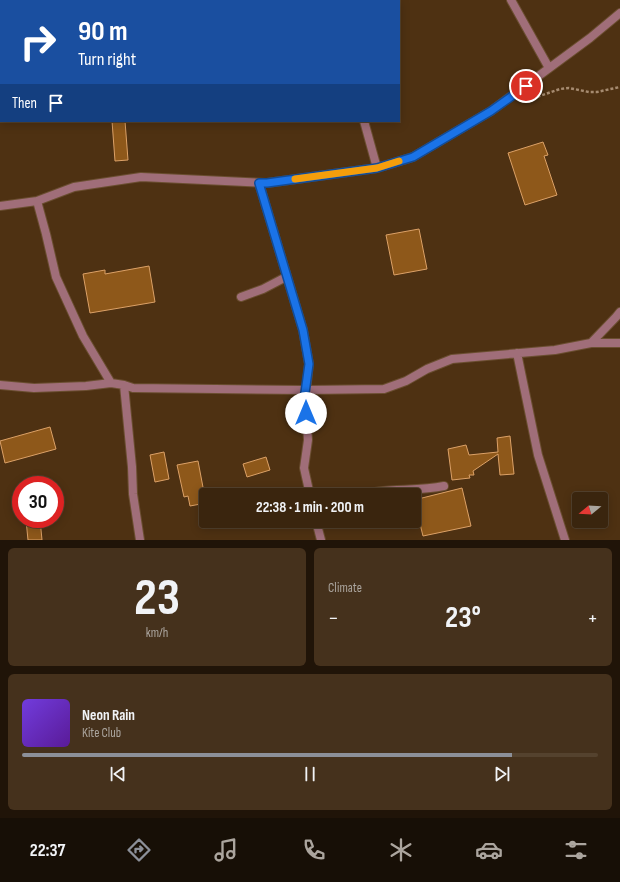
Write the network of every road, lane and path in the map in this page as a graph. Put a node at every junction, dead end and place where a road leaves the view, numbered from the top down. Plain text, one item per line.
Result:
1 (511, 0) edge
2 (620, 13) edge
3 (549, 68) junction
4 (620, 87) edge
5 (522, 102) dead end
6 (364, 122) edge
7 (377, 168) junction
8 (259, 183) junction
9 (37, 201) junction
10 (0, 206) edge
11 (286, 277) junction
12 (240, 297) dead end
13 (620, 312) edge
14 (591, 343) junction
15 (620, 343) edge
16 (517, 354) junction
17 (111, 383) junction
18 (0, 385) edge
19 (124, 385) junction
20 (306, 390) junction
21 (444, 486) dead end
22 (308, 488) edge
23 (421, 490) edge
24 (318, 528) edge
25 (140, 540) edge
26 (321, 540) edge
27 (565, 540) edge

1 - 3 street
2 - 3 street
3 - 7 street
4 - 5 path
6 - 7 street
7 - 8 street
8 - 9 street
8 - 11 street
9 - 10 street
9 - 17 street
11 - 12 street
11 - 20 street
13 - 14 street
14 - 15 street
14 - 16 street
16 - 20 street
16 - 27 street
17 - 18 street
17 - 19 street
19 - 20 street
19 - 25 street
20 - 22 street
21 - 23 street
24 - 26 street

